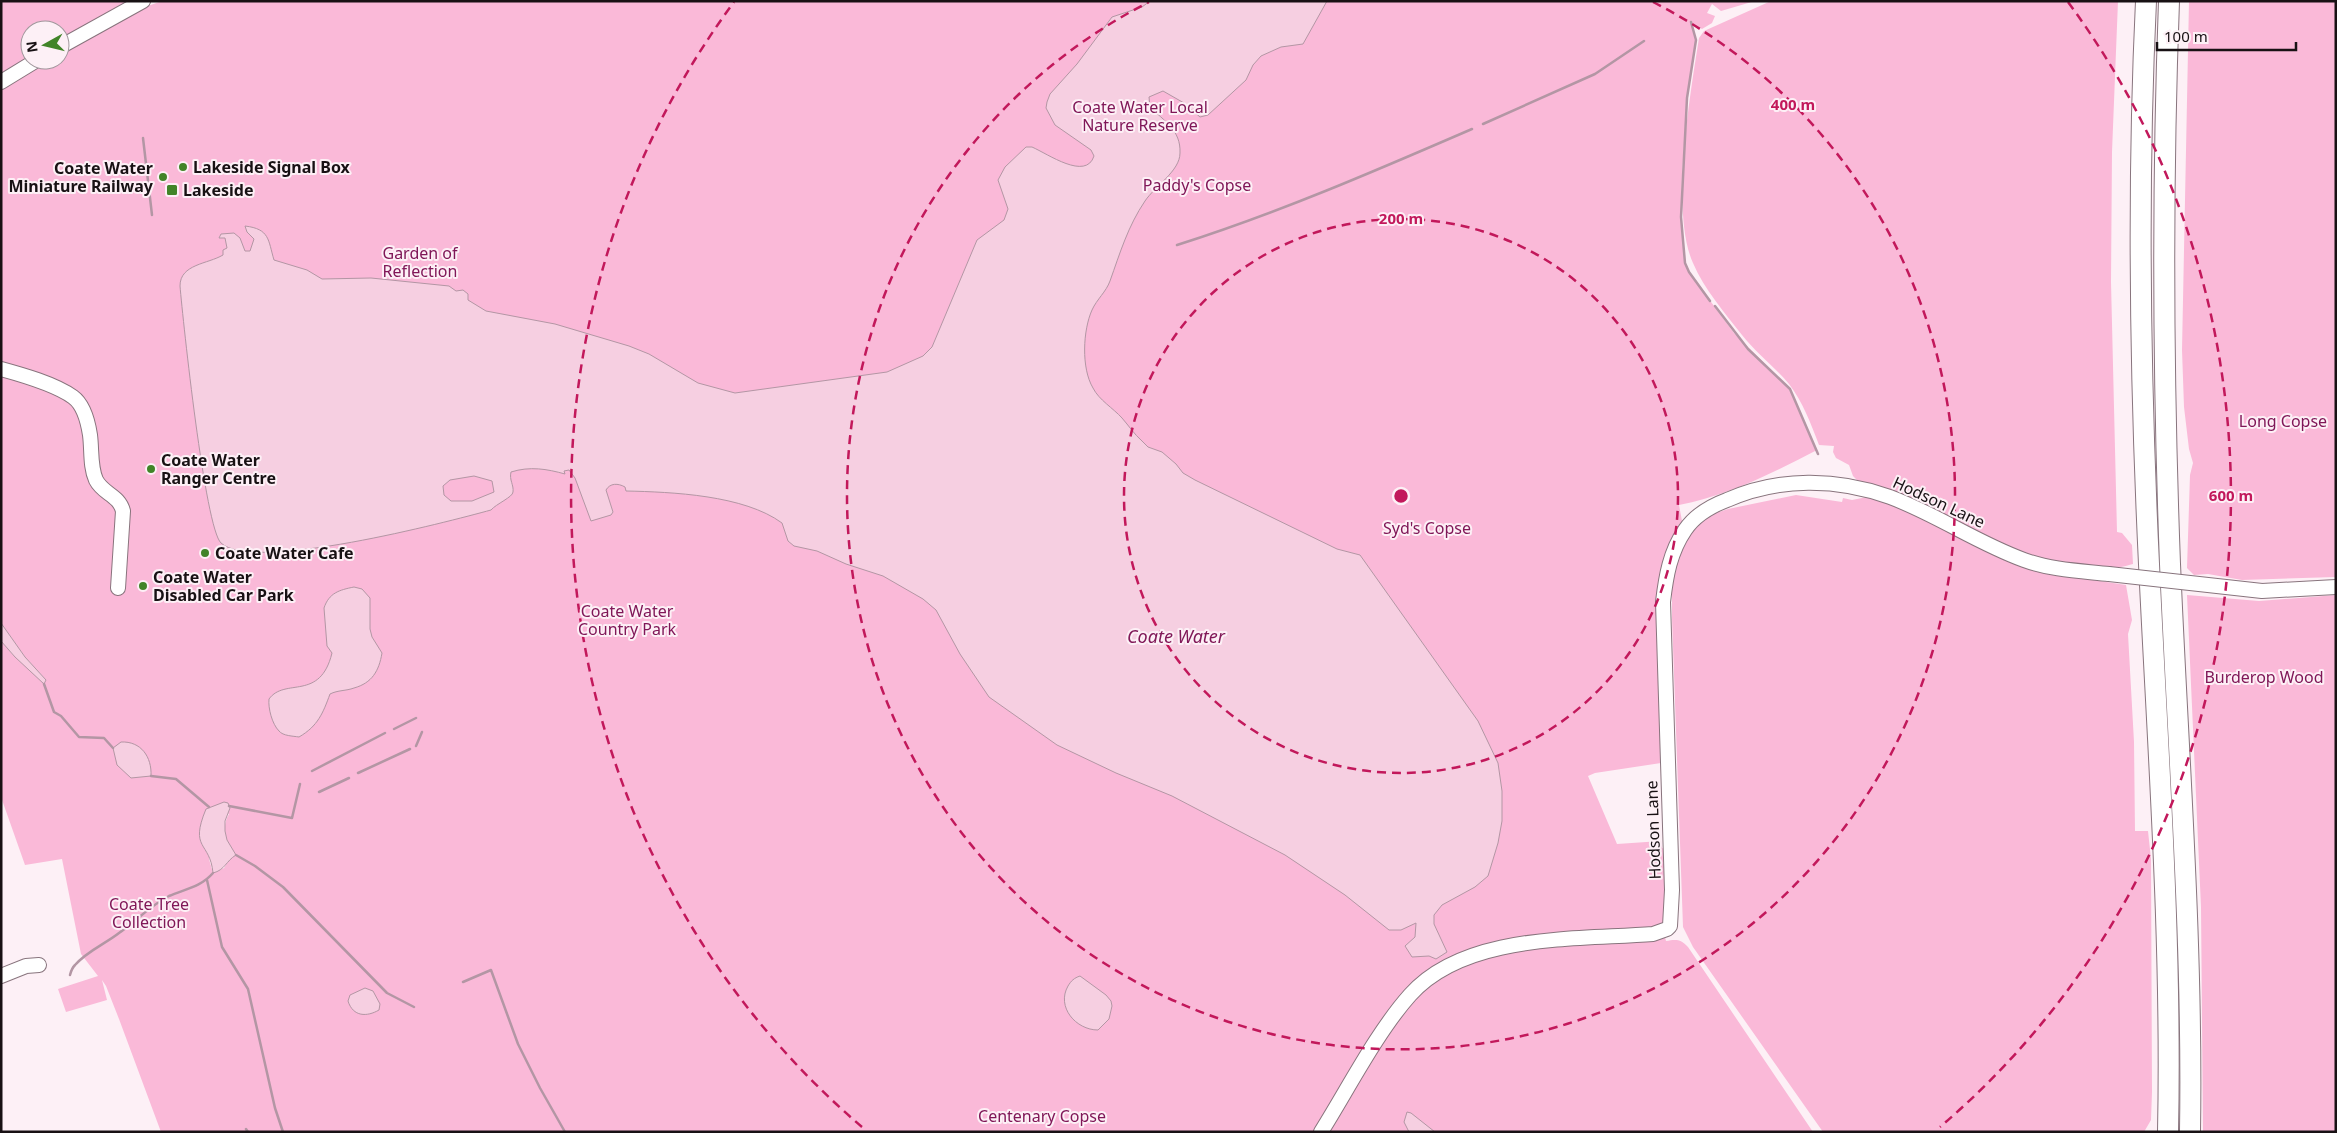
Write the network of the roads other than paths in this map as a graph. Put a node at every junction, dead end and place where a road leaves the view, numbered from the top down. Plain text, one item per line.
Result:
1 (142, 1) edge
2 (2146, 1) edge
3 (2169, 1) edge
4 (70, 41) edge
5 (21, 70) edge
6 (1, 82) edge
7 (1, 369) edge
8 (2336, 587) edge
9 (118, 588) dead end
10 (38, 965) dead end
11 (1, 976) edge
12 (1321, 1132) edge
13 (2168, 1132) edge
14 (2190, 1132) edge

1 - 4 street
2 - 13 highway
3 - 14 highway
5 - 6 street
7 - 9 street
8 - 12 street, Hodson Lane, bridge
10 - 11 street

